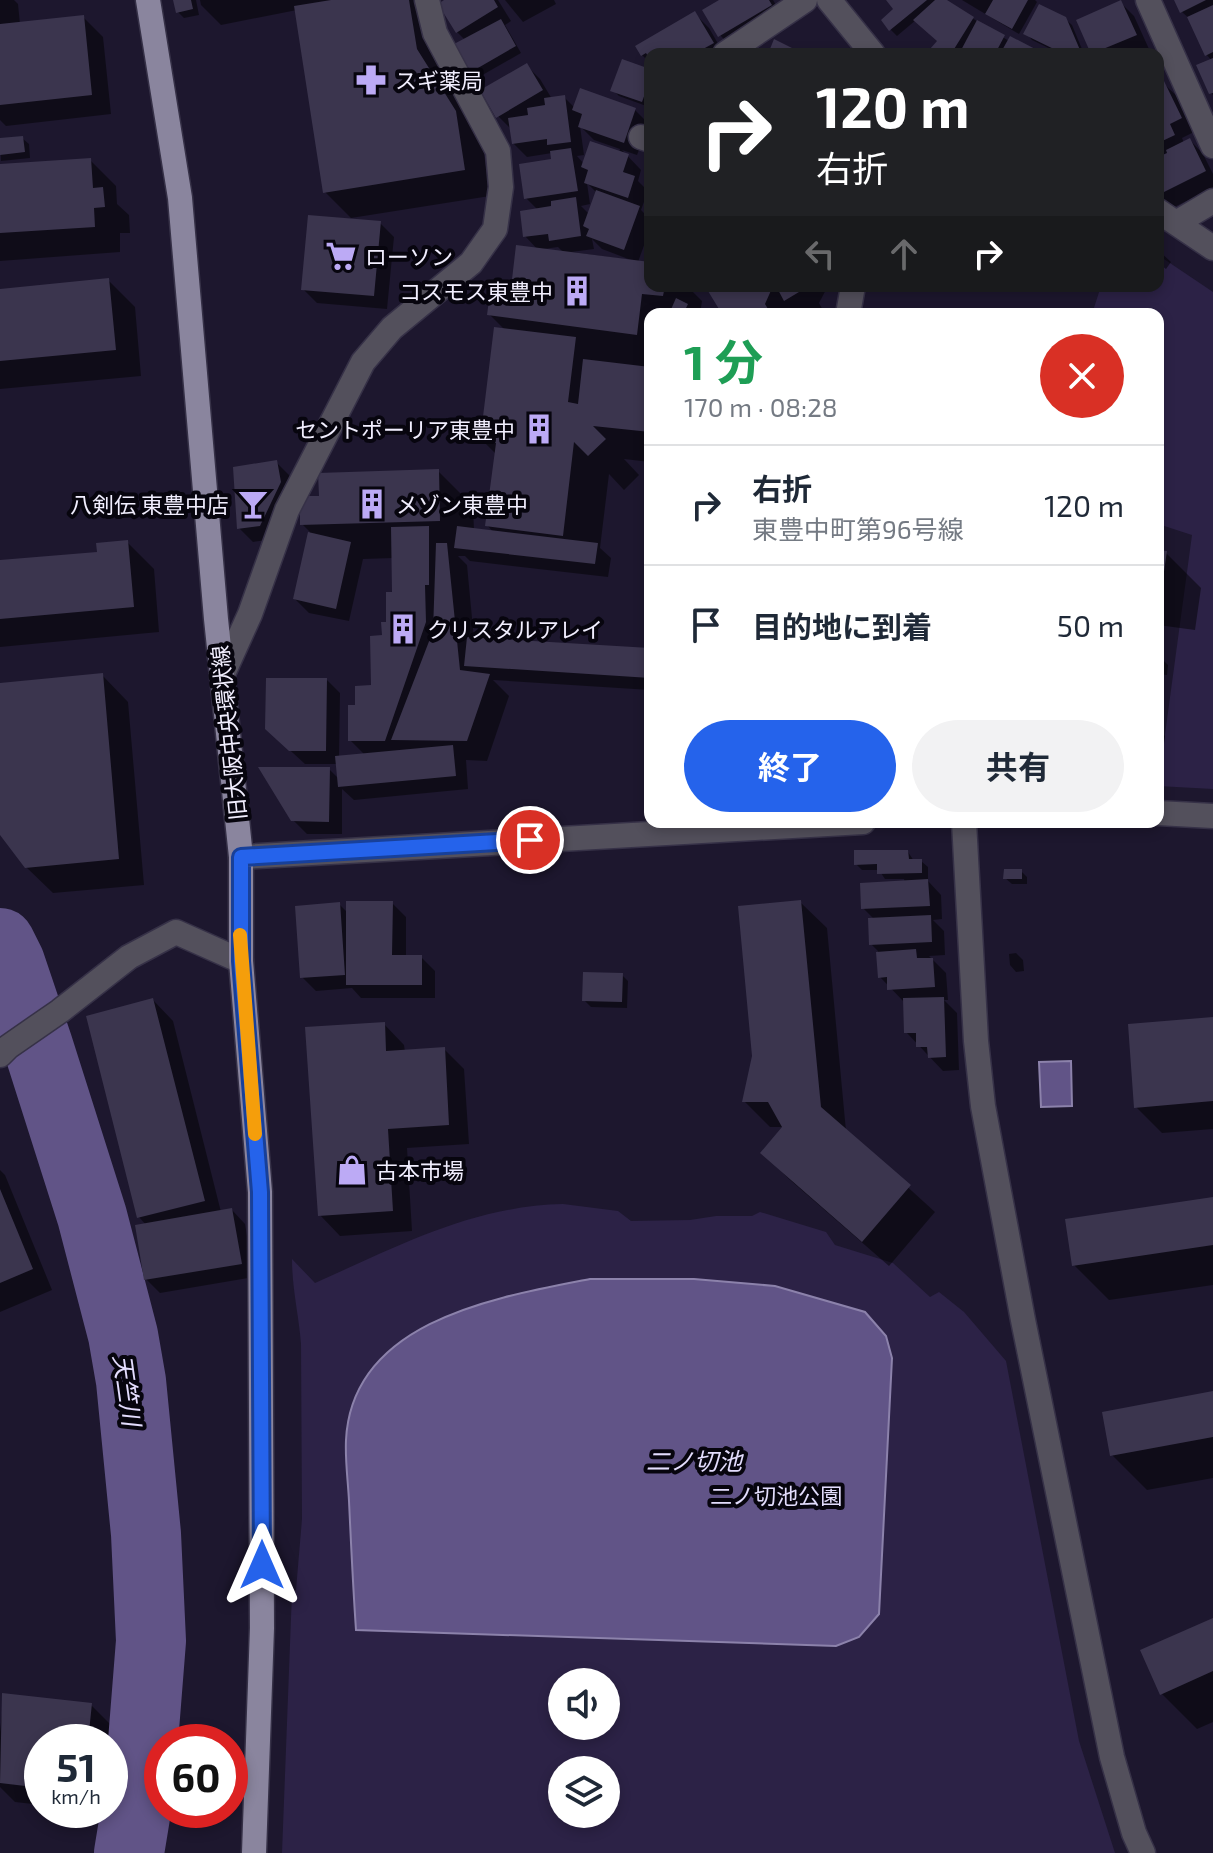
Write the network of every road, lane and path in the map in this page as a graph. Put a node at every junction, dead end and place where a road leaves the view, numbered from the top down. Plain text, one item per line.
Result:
1 (148, 0) edge
2 (427, 0) edge
3 (805, 0) edge
4 (829, 0) edge
5 (1148, 0) edge
6 (734, 48) edge
7 (868, 48) edge
8 (1213, 146) edge
9 (1213, 201) edge
10 (1167, 217) edge
11 (1213, 248) edge
12 (222, 676) junction
13 (1164, 813) edge
14 (1213, 816) edge
15 (737, 828) edge
16 (964, 828) edge
17 (241, 857) junction
18 (241, 961) junction
19 (4, 1051) edge
20 (254, 1853) edge
21 (1143, 1853) edge

1 - 12 main road, 旧大阪中央環状線
2 - 12 street
3 - 6 street
4 - 7 street
5 - 8 street
9 - 10 street
10 - 11 street
12 - 17 main road, 旧大阪中央環状線
13 - 14 street
15 - 17 street
16 - 21 street
17 - 18 main road, 旧大阪中央環状線
18 - 19 street
18 - 20 main road, 旧大阪中央環状線

